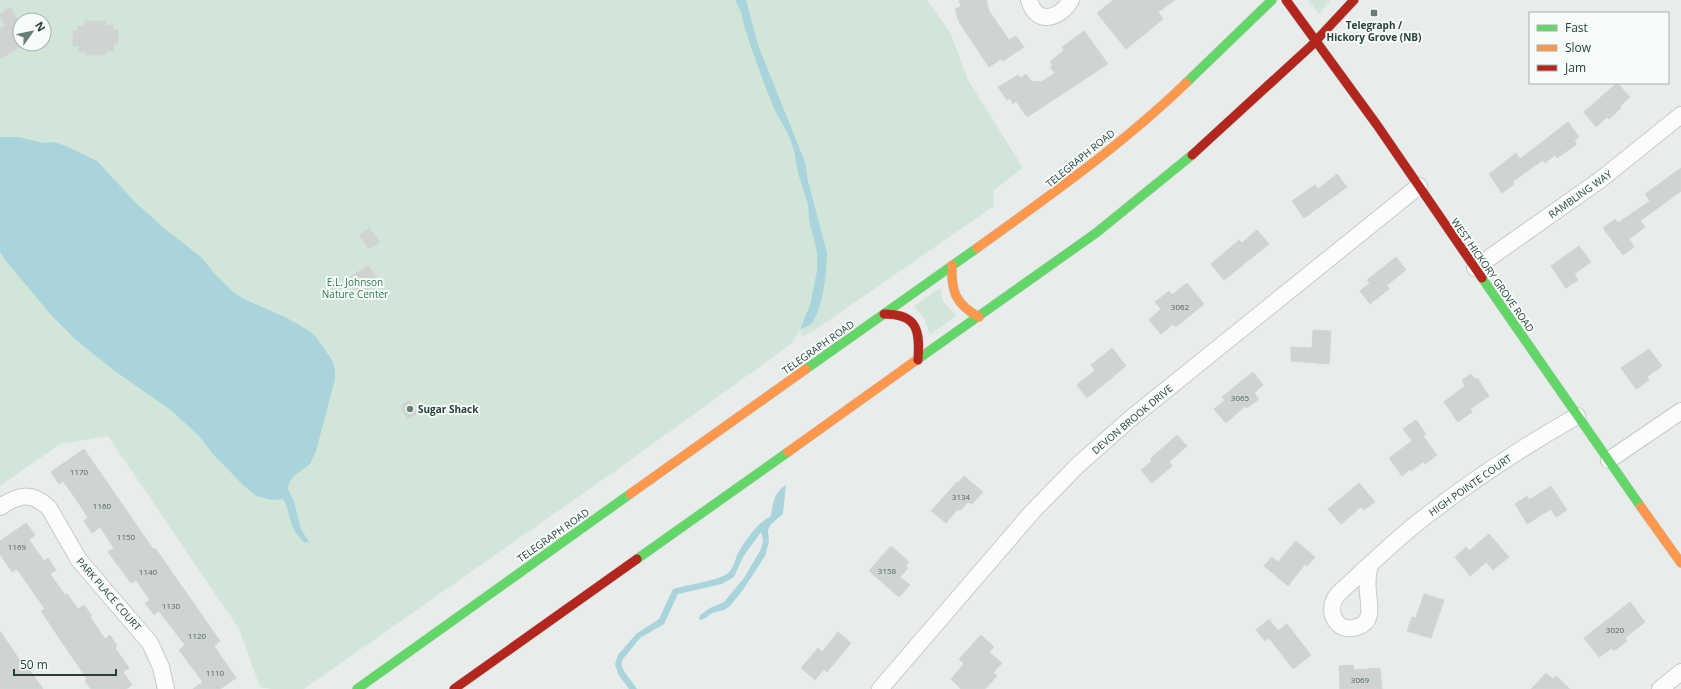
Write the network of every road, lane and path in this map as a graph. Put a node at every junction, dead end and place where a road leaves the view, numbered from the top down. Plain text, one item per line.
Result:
1 (1029, 0) edge
2 (1071, 0) edge
3 (1272, 0) edge
4 (1286, 0) edge
5 (1354, 0) edge
6 (1316, 41) junction
7 (1681, 115) edge
8 (1419, 186) junction
9 (952, 265) junction
10 (1475, 268) junction
11 (884, 314) junction
12 (979, 317) junction
13 (918, 360) junction
14 (1681, 411) edge
15 (1577, 416) junction
16 (1609, 460) junction
17 (0, 507) edge
18 (1681, 563) edge
19 (1370, 565) dead end
20 (1681, 672) edge
21 (885, 687) edge
22 (166, 689) edge
23 (357, 689) edge
24 (454, 689) edge
25 (1660, 689) edge

1 - 2 street
3 - 9 main road, TELEGRAPH ROAD
4 - 6 main road, WEST HICKORY GROVE ROAD
5 - 6 main road
6 - 8 main road, WEST HICKORY GROVE ROAD
6 - 12 main road
7 - 10 street, RAMBLING WAY
8 - 10 main road, WEST HICKORY GROVE ROAD
8 - 21 street, DEVON BROOK DRIVE
9 - 11 main road, TELEGRAPH ROAD
9 - 12 main road
10 - 15 main road, WEST HICKORY GROVE ROAD
11 - 13 main road
11 - 23 main road, TELEGRAPH ROAD
12 - 13 main road
13 - 24 main road
14 - 16 street
15 - 16 main road, WEST HICKORY GROVE ROAD
15 - 19 street, HIGH POINTE COURT
16 - 18 main road, WEST HICKORY GROVE ROAD
17 - 22 street, PARK PLACE COURT
20 - 25 street

